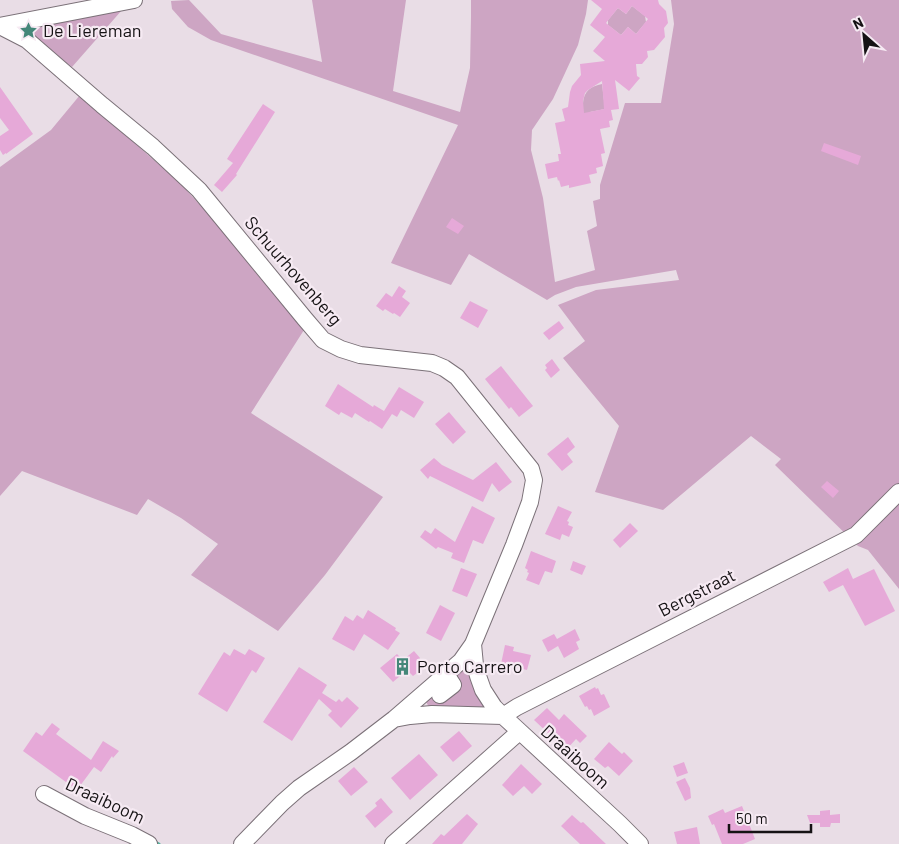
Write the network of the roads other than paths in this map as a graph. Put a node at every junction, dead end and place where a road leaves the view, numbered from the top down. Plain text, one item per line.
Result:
1 (134, 0) edge
2 (899, 492) edge
3 (474, 644) junction
4 (446, 674) junction
5 (440, 695) dead end
6 (503, 716) junction
7 (394, 719) junction
8 (519, 732) junction
9 (44, 794) dead end
10 (149, 844) edge
11 (242, 844) edge
12 (393, 844) edge
13 (640, 844) edge

1 - 3 street, Schuurhovenberg
2 - 6 street, Bergstraat
3 - 4 street
3 - 6 street, Schuurhovenberg
4 - 5 street
4 - 7 street
6 - 7 street
6 - 8 street, Schuurhovenberg
7 - 11 street
8 - 12 street, Draaiboom
8 - 13 street, Draaiboom
9 - 10 street, Draaiboom

